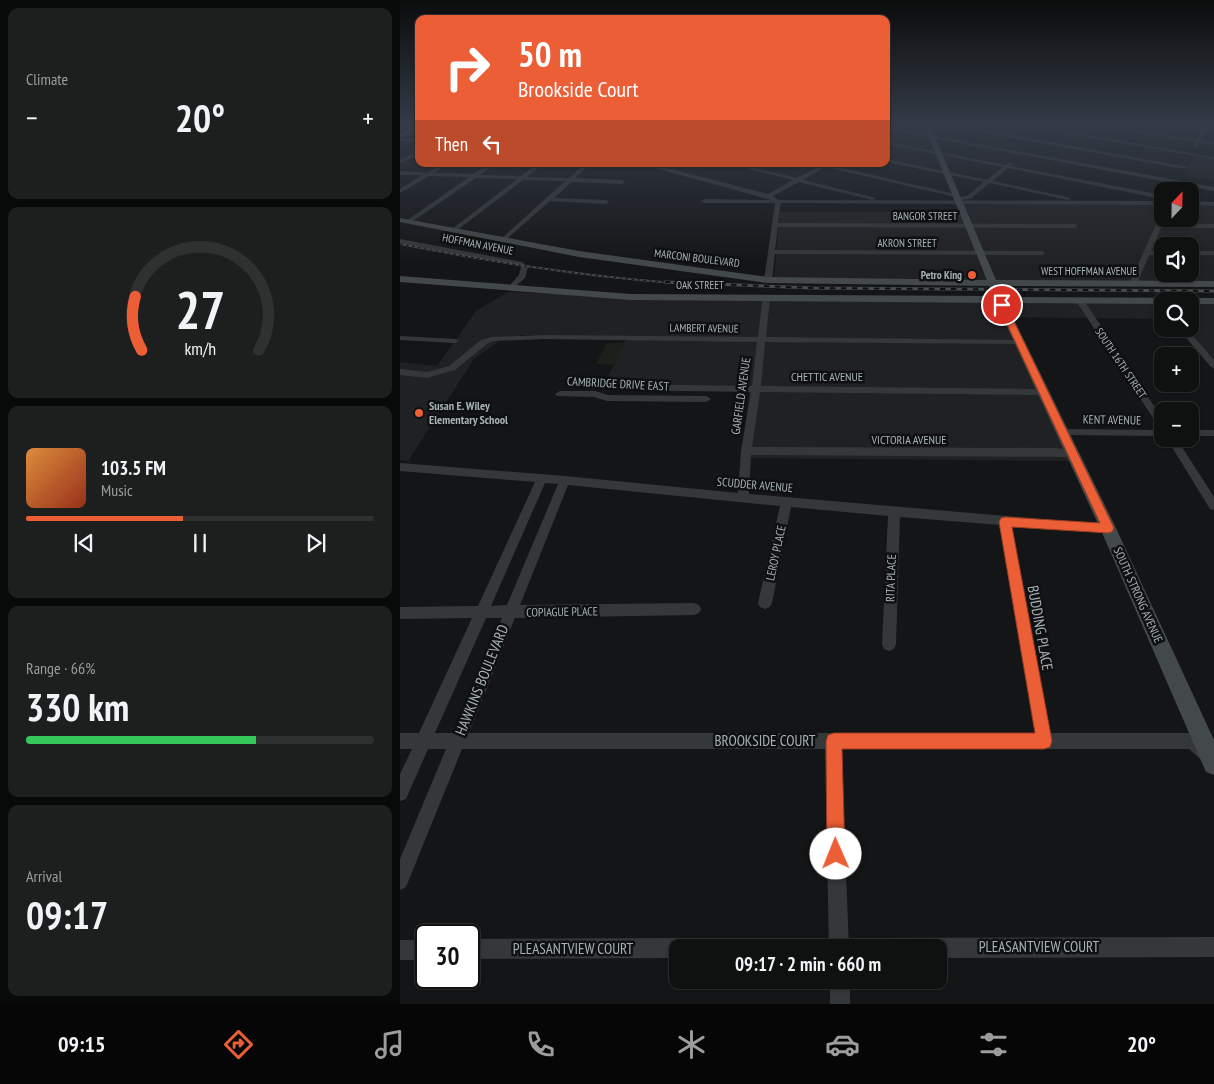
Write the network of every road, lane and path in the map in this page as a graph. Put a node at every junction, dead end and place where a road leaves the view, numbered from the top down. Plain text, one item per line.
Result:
1 (435, 170) edge
2 (483, 170) edge
3 (532, 170) edge
4 (581, 170) edge
5 (669, 170) edge
6 (756, 170) edge
7 (815, 170) edge
8 (847, 170) edge
9 (932, 170) edge
10 (946, 170) edge
11 (1003, 170) edge
12 (1021, 170) edge
13 (1113, 170) edge
14 (1184, 170) edge
15 (400, 173) edge
16 (947, 173) junction
17 (428, 174) junction
18 (473, 176) junction
19 (522, 178) junction
20 (570, 180) junction
21 (798, 180) junction
22 (622, 182) dead end
23 (988, 182) junction
24 (1178, 182) joint
25 (1199, 186) edge
26 (1214, 188) edge
27 (400, 191) edge
28 (1154, 195) edge
29 (769, 196) junction
30 (548, 199) junction
31 (957, 199) junction
32 (704, 200) dead end
33 (606, 202) dead end
34 (778, 202) junction
35 (1074, 202) junction
36 (893, 203) junction
37 (1154, 203) edge
38 (1199, 203) edge
39 (1214, 204) edge
40 (404, 221) edge
41 (775, 225) junction
42 (968, 226) junction
43 (1075, 226) dead end
44 (1199, 226) edge
45 (1214, 226) edge
46 (1159, 228) edge
47 (454, 230) junction
48 (503, 240) junction
49 (400, 241) edge
50 (772, 252) junction
51 (979, 252) junction
52 (1042, 253) dead end
53 (1146, 253) junction
54 (1154, 253) edge
55 (1199, 253) edge
56 (1214, 253) edge
57 (400, 278) edge
58 (768, 280) junction
59 (1133, 284) junction
60 (1214, 284) edge
61 (512, 288) junction
62 (997, 292) junction
63 (766, 298) junction
64 (1080, 301) junction
65 (1214, 301) edge
66 (1199, 302) edge
67 (1154, 303) edge
68 (1190, 337) edge
69 (400, 338) edge
70 (761, 340) junction
71 (455, 341) dead end
72 (1019, 342) junction
73 (1214, 365) edge
74 (400, 372) edge
75 (612, 387) dead end
76 (756, 389) junction
77 (1042, 392) junction
78 (560, 394) dead end
79 (706, 399) dead end
80 (1154, 413) edge
81 (1062, 432) junction
82 (1154, 433) edge
83 (1199, 433) edge
84 (1214, 433) edge
85 (1177, 447) edge
86 (746, 451) junction
87 (1072, 454) junction
88 (400, 467) edge
89 (542, 478) junction
90 (565, 480) junction
91 (743, 498) junction
92 (786, 502) junction
93 (1214, 506) edge
94 (894, 512) junction
95 (1005, 522) junction
96 (1108, 528) junction
97 (765, 604) dead end
98 (694, 609) dead end
99 (510, 612) junction
100 (400, 613) edge
101 (481, 613) junction
102 (889, 644) dead end
103 (400, 741) edge
104 (423, 741) junction
105 (457, 741) junction
106 (834, 741) junction
107 (1044, 741) junction
108 (1213, 761) edge
109 (400, 792) edge
110 (400, 881) edge
111 (838, 939) edge
112 (1214, 946) edge
113 (669, 948) edge
114 (947, 948) edge
115 (480, 949) edge
116 (400, 950) edge
117 (415, 950) edge
118 (840, 989) edge
119 (840, 1004) edge

1 - 17 street
2 - 18 street
3 - 19 street
4 - 20 street
5 - 29 street
6 - 21 street
7 - 21 street
8 - 31 street
9 - 16 street
10 - 16 street, SOUTH STRONG AVENUE
11 - 23 street
12 - 28 street
13 - 24 street
14 - 24 street
15 - 17 street
16 - 23 street
16 - 31 street, SOUTH STRONG AVENUE
17 - 18 street
17 - 27 street
18 - 19 street
18 - 40 street
19 - 20 street
19 - 47 street
20 - 22 street
20 - 30 street
21 - 29 street
21 - 36 street
23 - 31 street
23 - 35 street
25 - 26 street
29 - 34 street
30 - 33 street
30 - 48 street
31 - 35 street
31 - 36 street
31 - 42 street, SOUTH STRONG AVENUE
32 - 34 street
34 - 36 street
34 - 41 street
35 - 37 street
38 - 39 street
40 - 47 street, MARCONI BOULEVARD
41 - 42 street, BANGOR STREET
41 - 50 street
42 - 43 street, BANGOR STREET
42 - 51 street, SOUTH STRONG AVENUE
44 - 45 street
46 - 53 street
47 - 48 street, MARCONI BOULEVARD
48 - 58 street, MARCONI BOULEVARD
49 - 61 street, HOFFMAN AVENUE
50 - 51 street, AKRON STREET
50 - 58 street
51 - 52 street, AKRON STREET
51 - 62 street, SOUTH STRONG AVENUE
53 - 54 street
53 - 59 street
55 - 56 street
57 - 61 street, OAK STREET
58 - 62 street, MARCONI BOULEVARD
59 - 60 street, WEST HOFFMAN AVENUE
59 - 62 street, WEST HOFFMAN AVENUE
61 - 63 street, OAK STREET
62 - 63 street, OAK STREET
62 - 64 street
62 - 72 street, SOUTH STRONG AVENUE
63 - 70 street, GARFIELD AVENUE
64 - 67 street
64 - 80 street, SOUTH 16TH STREET
65 - 66 street
68 - 73 street
69 - 71 street
70 - 72 street, LAMBERT AVENUE
70 - 74 street, LAMBERT AVENUE
70 - 76 street, GARFIELD AVENUE
72 - 77 street, SOUTH STRONG AVENUE
75 - 76 street, CHETTIC AVENUE
76 - 77 street, CHETTIC AVENUE
76 - 86 street, GARFIELD AVENUE
77 - 81 street, SOUTH STRONG AVENUE
78 - 79 street, CAMBRIDGE DRIVE EAST
81 - 82 street, KENT AVENUE
81 - 87 street, SOUTH STRONG AVENUE
83 - 84 street
85 - 93 street
86 - 87 street, VICTORIA AVENUE
86 - 91 street, GARFIELD AVENUE
87 - 96 street, SOUTH STRONG AVENUE
88 - 89 street, SCUDDER AVENUE
89 - 90 street, SCUDDER AVENUE
89 - 101 street, HAWKINS BOULEVARD
90 - 91 street, SCUDDER AVENUE
90 - 99 street, HAWKINS BOULEVARD
91 - 92 street, SCUDDER AVENUE
92 - 94 street, SCUDDER AVENUE
92 - 97 street, LEROY PLACE
94 - 95 street, SCUDDER AVENUE
94 - 102 street, RITA PLACE
95 - 96 street, SCUDDER AVENUE
95 - 107 street, BUDDING PLACE
96 - 108 street, SOUTH STRONG AVENUE
98 - 99 street, COPIAGUE PLACE
99 - 101 street, COPIAGUE PLACE
99 - 105 street, HAWKINS BOULEVARD
100 - 101 street, COPIAGUE PLACE
101 - 104 street, HAWKINS BOULEVARD
103 - 104 street, BROOKSIDE COURT
104 - 105 street, BROOKSIDE COURT
104 - 109 street, HAWKINS BOULEVARD
105 - 106 street, BROOKSIDE COURT
105 - 110 street, HAWKINS BOULEVARD
106 - 107 street, BROOKSIDE COURT
106 - 111 street
107 - 108 street, BROOKSIDE COURT
112 - 114 street, PLEASANTVIEW COURT
113 - 115 street, PLEASANTVIEW COURT
116 - 117 street
118 - 119 street

